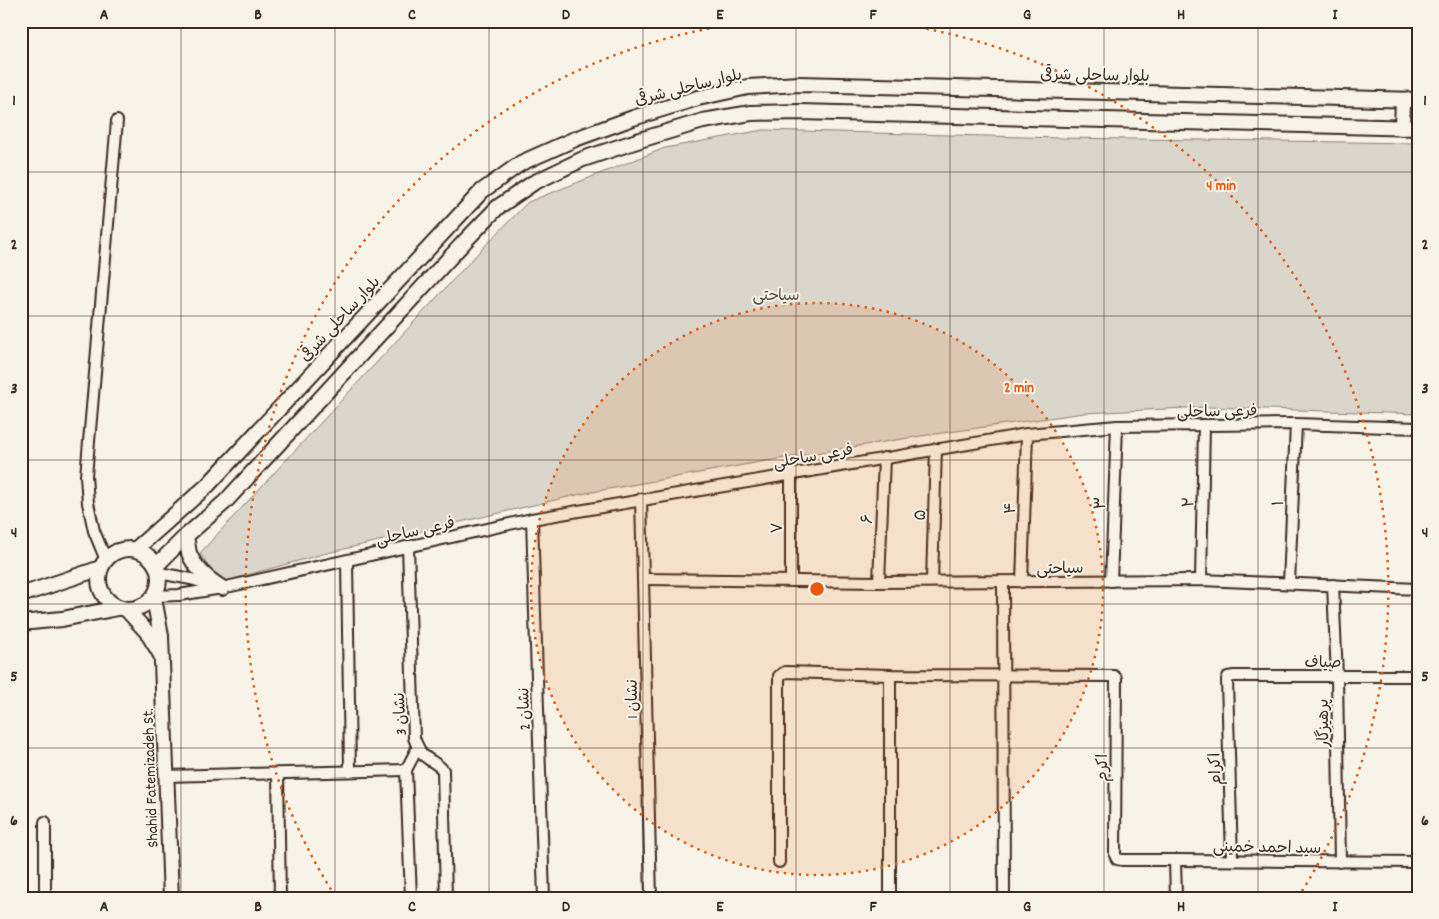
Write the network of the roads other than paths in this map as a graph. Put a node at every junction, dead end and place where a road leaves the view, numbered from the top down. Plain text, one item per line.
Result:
1 (1404, 100) junction
2 (1418, 100) edge
3 (117, 121) dead end
4 (1402, 128) junction
5 (1418, 128) edge
6 (1296, 424) junction
7 (1204, 425) junction
8 (1117, 426) junction
9 (1418, 428) edge
10 (1027, 434) junction
11 (936, 449) junction
12 (884, 458) junction
13 (791, 474) junction
14 (641, 499) junction
15 (532, 519) junction
16 (186, 536) junction
17 (408, 546) junction
18 (136, 549) junction
19 (347, 561) junction
20 (103, 564) junction
21 (158, 569) junction
22 (643, 579) junction
23 (1201, 580) junction
24 (791, 581) junction
25 (932, 581) junction
26 (1111, 581) junction
27 (878, 582) junction
28 (1003, 582) junction
29 (1022, 582) junction
30 (1288, 583) junction
31 (1333, 585) junction
32 (222, 588) junction
33 (1418, 589) edge
34 (21, 595) edge
35 (154, 597) junction
36 (122, 609) junction
37 (21, 623) edge
38 (162, 658) junction
39 (890, 675) junction
40 (1004, 675) junction
41 (1337, 676) junction
42 (1418, 676) edge
43 (1228, 678) joint
44 (418, 747) junction
45 (406, 770) junction
46 (350, 771) junction
47 (278, 774) junction
48 (166, 776) junction
49 (45, 822) dead end
50 (1117, 859) joint
51 (1175, 860) junction
52 (1232, 860) junction
53 (779, 862) dead end
54 (1340, 862) junction
55 (1418, 862) edge
56 (44, 898) edge
57 (170, 898) edge
58 (280, 898) edge
59 (411, 898) edge
60 (446, 898) edge
61 (544, 898) edge
62 (651, 898) edge
63 (890, 898) edge
64 (1004, 898) edge
65 (1176, 898) edge

1 - 2 main road, بلوار ساحلی شرقی
1 - 4 main road
1 - 18 main road, بلوار ساحلی شرقی
3 - 20 street
4 - 5 main road
4 - 16 main road
6 - 7 street, فرعی ساحلی
6 - 9 street, فرعی ساحلی
6 - 30 street, ۱
7 - 8 street, فرعی ساحلی
7 - 23 street, ۲
8 - 10 street, فرعی ساحلی
8 - 26 street, ۳
10 - 11 street, فرعی ساحلی
10 - 29 street, ۴
11 - 12 street, فرعی ساحلی
11 - 25 street, ۵
12 - 13 street, فرعی ساحلی
12 - 27 street, ۶
13 - 14 street, فرعی ساحلی
13 - 24 street, ۷
14 - 15 street, فرعی ساحلی
14 - 22 street, نشان 1
15 - 17 street, فرعی ساحلی
15 - 61 street, نشان 2
16 - 21 main road
16 - 32 main road
17 - 19 street, فرعی ساحلی
17 - 44 street, نشان 3
18 - 20 main road
18 - 21 main road
19 - 32 street, فرعی ساحلی
19 - 46 street
20 - 34 main road
20 - 36 main road
21 - 32 street, فرعی ساحلی
21 - 35 main road
22 - 24 street, سیاحتی
22 - 62 street, نشان 1
23 - 26 street, سیاحتی
23 - 30 street, سیاحتی
24 - 27 street, سیاحتی
25 - 27 street, سیاحتی
25 - 28 street, سیاحتی
26 - 29 street, سیاحتی
28 - 29 street, سیاحتی
28 - 40 street
30 - 31 street, سیاحتی
31 - 33 street, سیاحتی
31 - 41 street, پرهیزگار
32 - 35 street, فرعی ساحلی
35 - 36 main road
35 - 38 main road, Shahid Fatemizadeh St.
36 - 37 main road
36 - 38 main road
38 - 48 main road, Shahid Fatemizadeh St.
39 - 40 street
39 - 53 street
39 - 63 street
40 - 50 street, اکرم
40 - 64 street
41 - 42 street, صیاف
41 - 43 street, صیاف
41 - 54 street, پرهیزگار
43 - 52 street, اکرام
44 - 45 street
44 - 60 street, نشان 3
45 - 46 street
45 - 59 street
46 - 47 street
47 - 48 street
47 - 58 street
48 - 57 main road, Shahid Fatemizadeh St.
49 - 56 street
50 - 51 street, سید احمد خمینی
51 - 52 street, سید احمد خمینی
51 - 65 street
52 - 54 street, سید احمد خمینی
54 - 55 street, سید احمد خمینی

